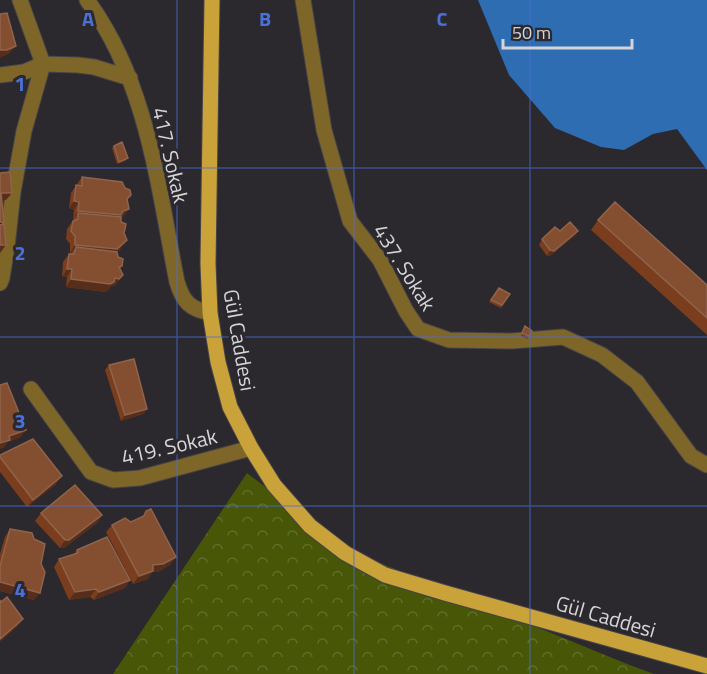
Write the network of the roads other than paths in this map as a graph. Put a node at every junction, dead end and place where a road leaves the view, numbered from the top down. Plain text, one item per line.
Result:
1 (20, 0) edge
2 (87, 0) edge
3 (212, 0) edge
4 (303, 0) edge
5 (43, 64) junction
6 (0, 75) edge
7 (129, 78) junction
8 (0, 283) edge
9 (210, 313) junction
10 (31, 389) dead end
11 (251, 448) junction
12 (707, 465) edge
13 (707, 666) edge

1 - 5 street
2 - 7 street, 417. Sokak
3 - 9 main road, Gül Caddesi
4 - 12 street, 437. Sokak
5 - 6 street
5 - 7 street
5 - 8 street
7 - 9 street, 417. Sokak
9 - 11 main road, Gül Caddesi
10 - 11 street, 419. Sokak
11 - 13 main road, Gül Caddesi

